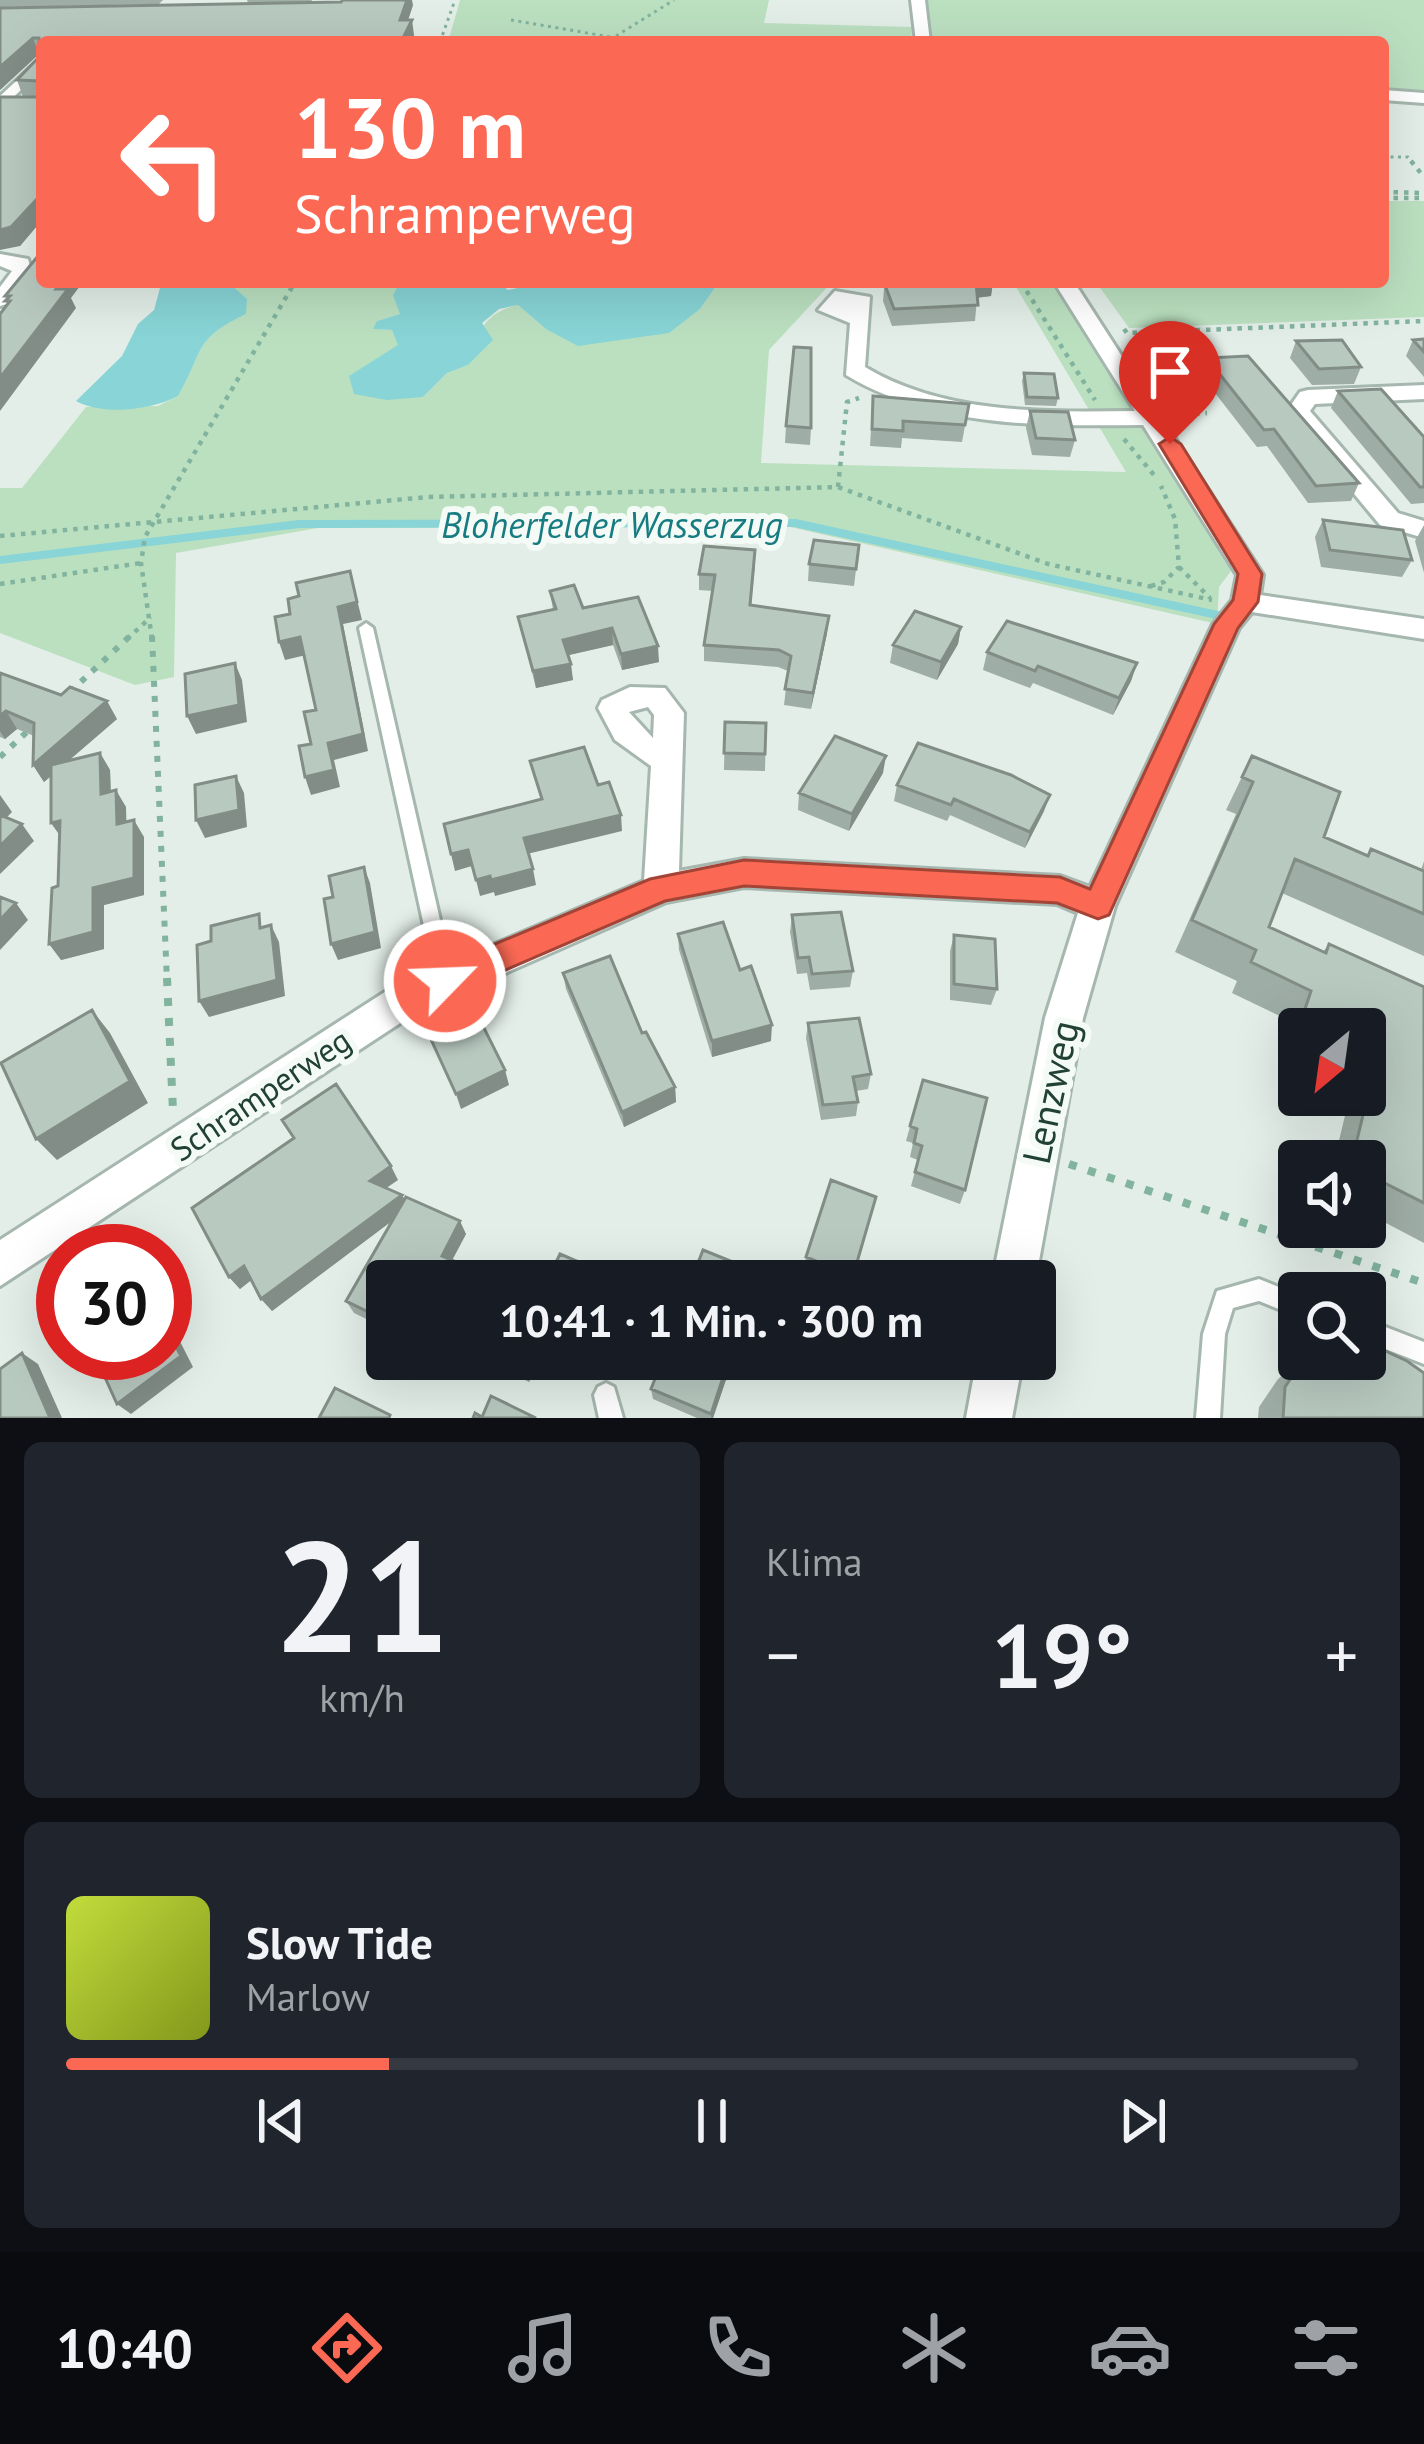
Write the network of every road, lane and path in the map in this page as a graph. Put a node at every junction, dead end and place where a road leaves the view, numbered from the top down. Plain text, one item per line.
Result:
1 (455, 0) edge
2 (674, 0) edge
3 (918, 0) edge
4 (512, 20) dead end
5 (442, 36) edge
6 (607, 36) edge
7 (615, 36) edge
8 (922, 36) edge
9 (34, 78) edge
10 (1389, 95) edge
11 (1424, 98) edge
12 (0, 105) edge
13 (24, 106) edge
14 (1389, 157) edge
15 (1424, 177) edge
16 (1389, 195) edge
17 (1424, 195) edge
18 (0, 260) edge
19 (292, 288) edge
20 (1068, 288) edge
21 (0, 300) edge
22 (1114, 316) dead end
23 (858, 320) dead end
24 (1424, 321) edge
25 (879, 390) junction
26 (1424, 392) edge
27 (1154, 418) junction
28 (838, 487) junction
29 (151, 525) junction
30 (1424, 530) edge
31 (0, 536) edge
32 (141, 563) junction
33 (1179, 567) dead end
34 (0, 584) edge
35 (1230, 601) junction
36 (152, 617) junction
37 (366, 628) dead end
38 (1424, 629) edge
39 (67, 695) edge
40 (34, 726) edge
41 (0, 757) edge
42 (666, 760) dead end
43 (661, 889) junction
44 (1098, 906) junction
45 (445, 981) junction
46 (175, 1151) junction
47 (1037, 1153) junction
48 (1018, 1260) edge
49 (0, 1265) edge
50 (1424, 1283) edge
51 (1278, 1298) edge
52 (1386, 1338) edge
53 (1424, 1352) edge
54 (996, 1380) edge
55 (989, 1418) edge
56 (1208, 1418) edge

1 - 5 path
2 - 7 path
3 - 8 street
4 - 6 path
9 - 12 street
10 - 11 street
12 - 13 street
14 - 15 path
16 - 17 path
18 - 21 street
19 - 29 path
20 - 27 street
22 - 24 path
23 - 25 street
25 - 27 street
25 - 28 path
26 - 30 street
27 - 35 street
28 - 29 path
28 - 35 path
29 - 31 path
29 - 32 path
32 - 34 path
32 - 36 path
33 - 35 path
35 - 38 street
35 - 44 street
36 - 39 path
36 - 46 path
37 - 45 lane
40 - 41 path
42 - 43 street
43 - 44 street, Schramperweg
43 - 45 street, Schramperweg
44 - 47 street, Lenzweg
45 - 46 street, Schramperweg
46 - 49 street, Schramperweg
47 - 48 street, Lenzweg
47 - 50 path
51 - 56 lane
52 - 53 lane
54 - 55 street

